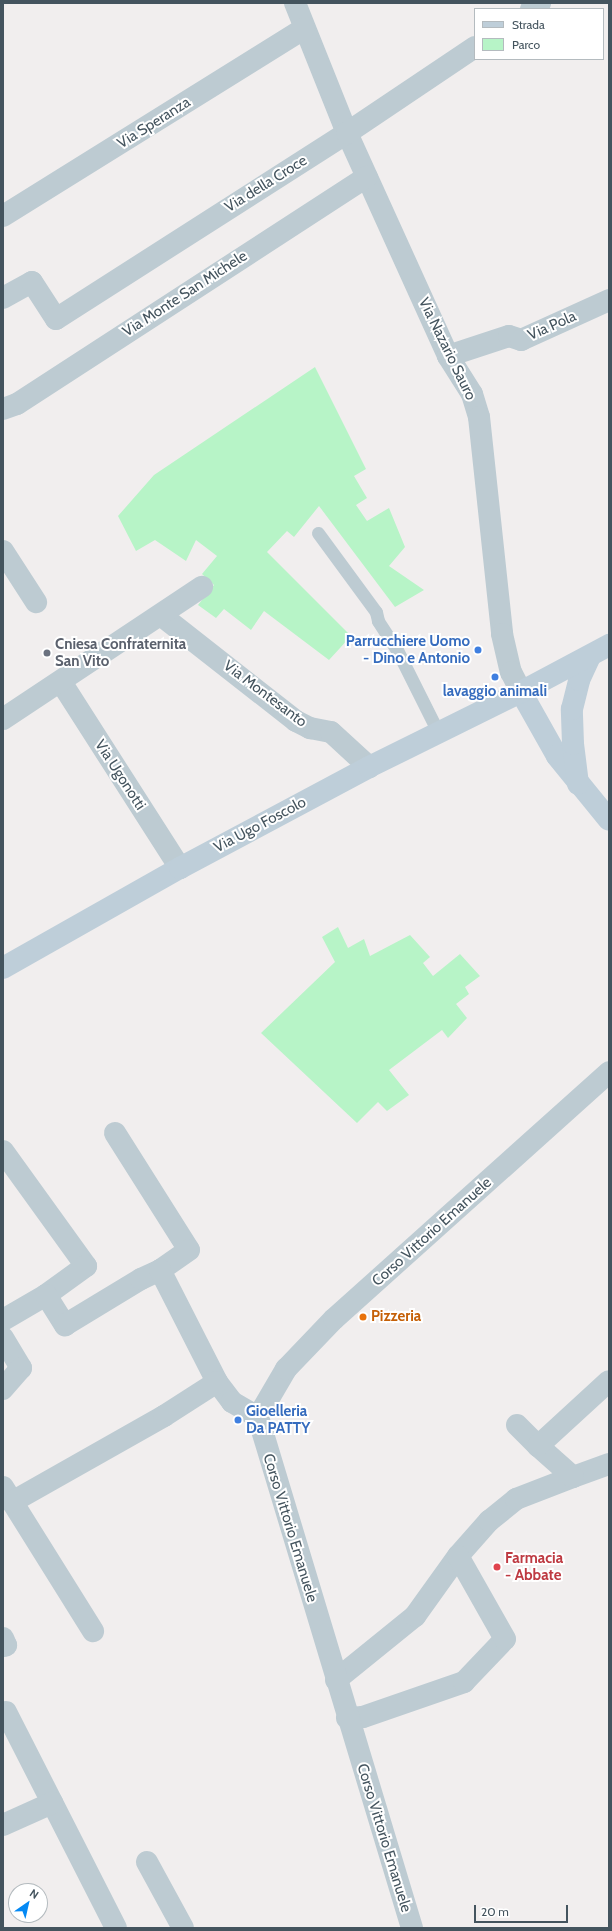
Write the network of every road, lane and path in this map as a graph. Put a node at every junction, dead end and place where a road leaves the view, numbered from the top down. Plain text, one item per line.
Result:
1 (295, 3) edge
2 (304, 29) junction
3 (474, 48) edge
4 (347, 134) junction
5 (367, 177) junction
6 (3, 216) edge
7 (3, 298) edge
8 (609, 300) edge
9 (448, 356) junction
10 (3, 410) edge
11 (318, 533) dead end
12 (3, 551) edge
13 (10, 579) edge
14 (202, 587) dead end
15 (36, 602) dead end
16 (162, 616) junction
17 (609, 645) edge
18 (590, 656) junction
19 (61, 682) junction
20 (521, 692) junction
21 (3, 719) edge
22 (438, 732) junction
23 (369, 766) junction
24 (578, 785) junction
25 (609, 820) edge
26 (180, 868) junction
27 (3, 968) edge
28 (609, 1072) edge
29 (115, 1134) dead end
30 (3, 1151) edge
31 (160, 1270) junction
32 (46, 1295) junction
33 (3, 1320) edge
34 (3, 1338) edge
35 (609, 1381) edge
36 (217, 1382) junction
37 (3, 1388) edge
38 (258, 1417) junction
39 (517, 1425) dead end
40 (538, 1446) junction
41 (609, 1464) edge
42 (573, 1477) junction
43 (7, 1496) edge
44 (458, 1556) junction
45 (93, 1631) dead end
46 (3, 1638) edge
47 (3, 1646) edge
48 (336, 1680) junction
49 (6, 1712) dead end
50 (347, 1718) junction
51 (52, 1803) junction
52 (3, 1825) edge
53 (147, 1862) dead end
54 (116, 1928) edge
55 (183, 1928) edge
56 (412, 1928) edge

1 - 2 street, Via Nazario Sauro
2 - 4 street, Via Nazario Sauro
2 - 6 street, Via Speranza
3 - 4 street, Via della Croce
4 - 5 street, Via Nazario Sauro
4 - 7 street, Via della Croce
5 - 9 street, Via Nazario Sauro
5 - 10 street, Via Monte San Michele
8 - 9 street, Via Pola
9 - 20 street, Via Nazario Sauro
11 - 22 lane
12 - 13 street
13 - 15 street
14 - 16 street
16 - 19 street
16 - 23 street, Via Montesanto
17 - 18 street, Via Ugo Foscolo
18 - 20 street, Via Ugo Foscolo
18 - 24 street
19 - 21 street
19 - 26 street, Via Ugonotti
20 - 22 street, Via Ugo Foscolo
20 - 24 street
22 - 23 street, Via Ugo Foscolo
23 - 26 street, Via Ugo Foscolo
24 - 25 street
26 - 27 street, Via Ugo Foscolo
28 - 38 street, Corso Vittorio Emanuele
29 - 31 street
30 - 32 street
31 - 32 street
31 - 36 street
32 - 33 street
34 - 37 street
35 - 40 street
36 - 38 street
36 - 43 street
38 - 48 street, Corso Vittorio Emanuele
39 - 40 street
40 - 42 street
41 - 42 street
42 - 44 street
43 - 45 street
44 - 48 street
44 - 50 street
46 - 47 street
48 - 50 street, Corso Vittorio Emanuele
49 - 51 street
50 - 56 street, Corso Vittorio Emanuele
51 - 52 street
51 - 54 street
53 - 55 street

